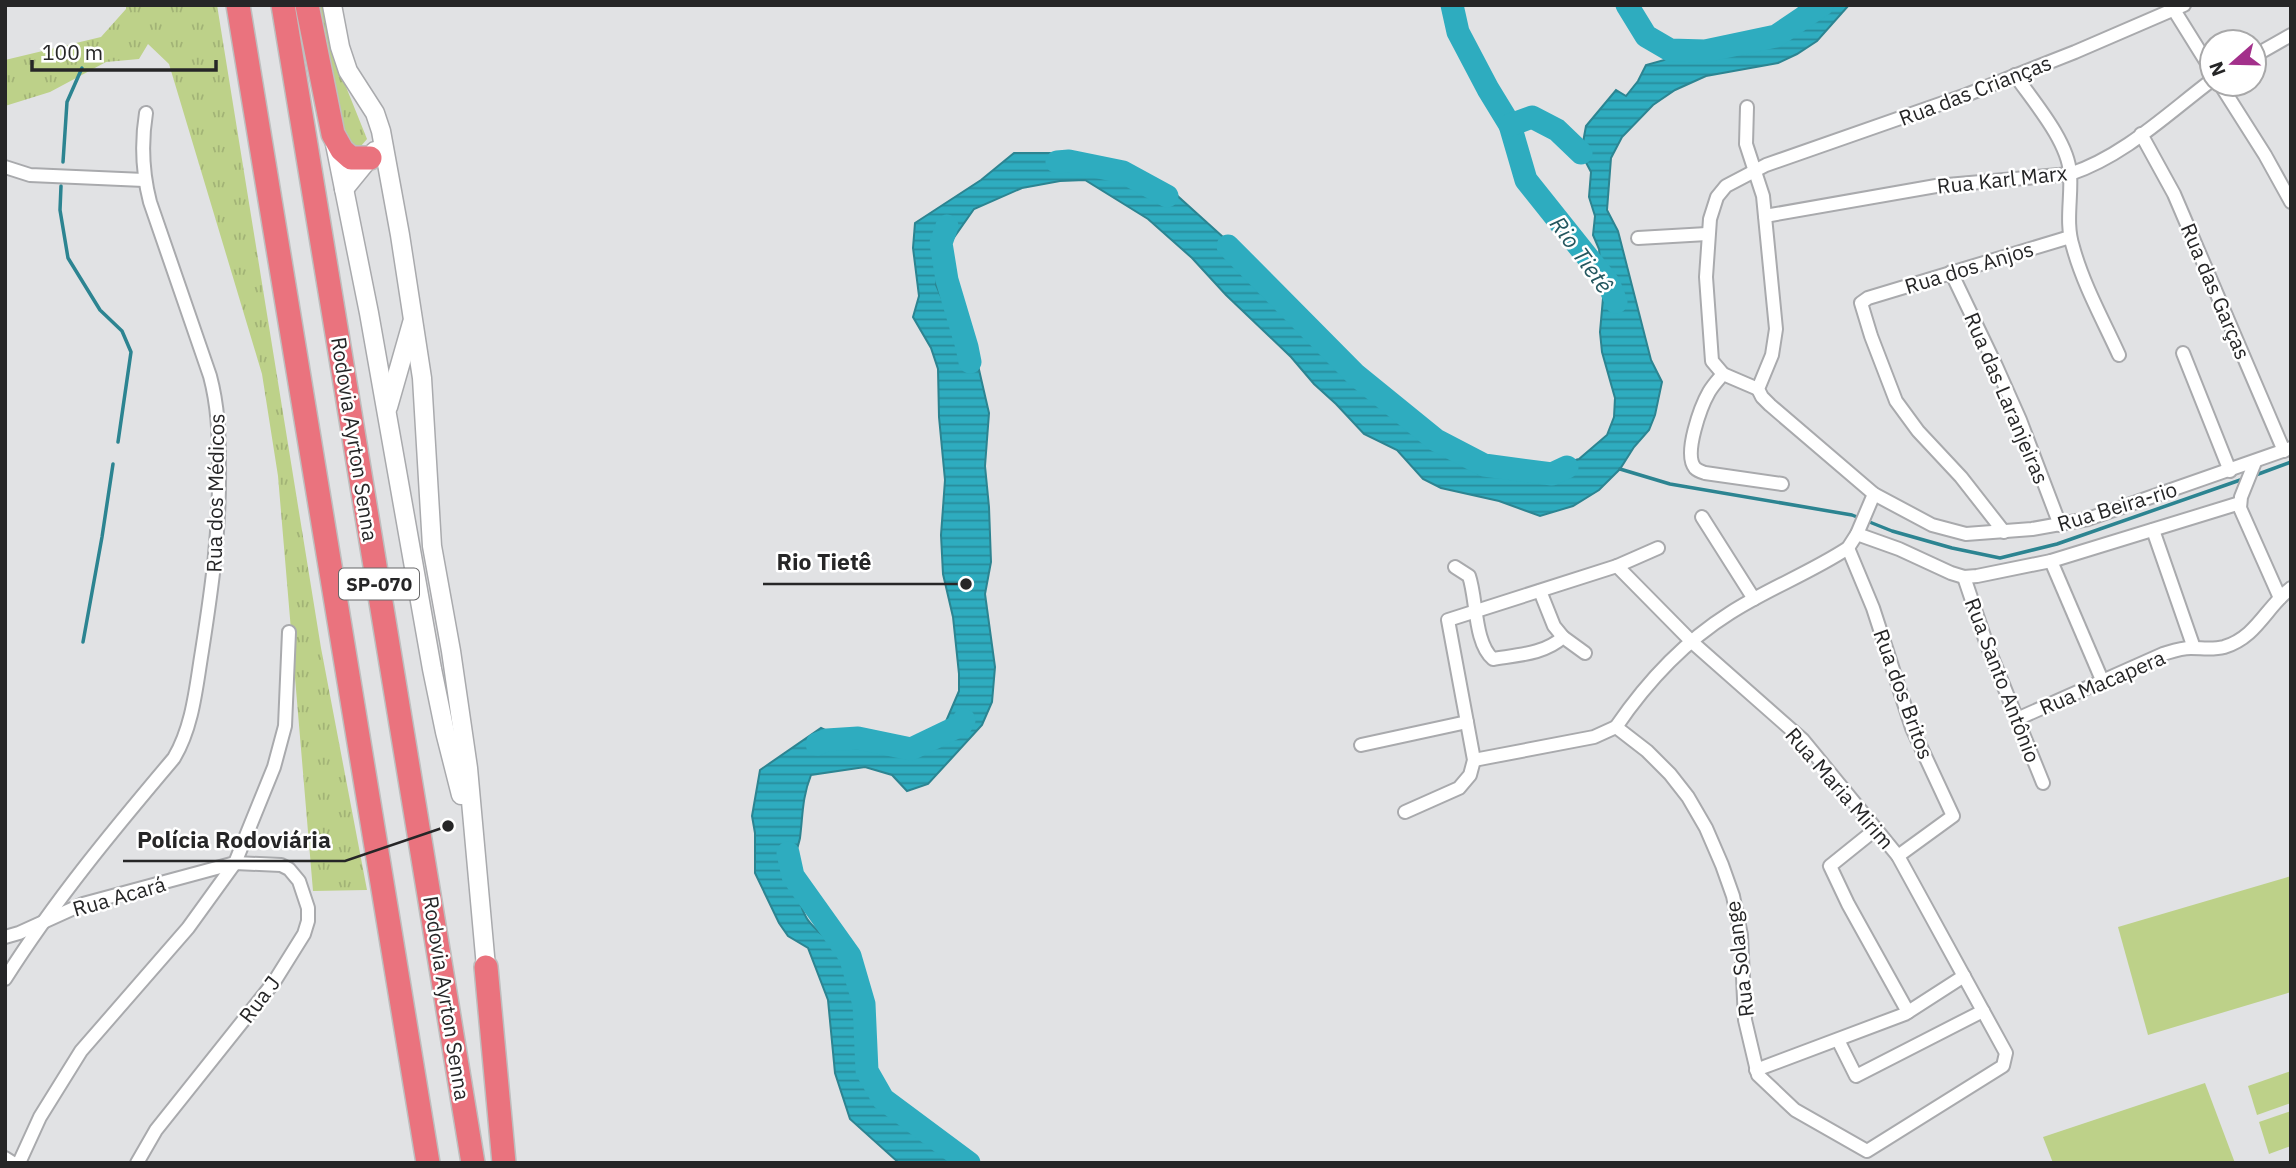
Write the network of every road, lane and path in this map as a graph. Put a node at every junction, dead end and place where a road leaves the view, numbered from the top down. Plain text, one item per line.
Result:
1 (228, 5) edge
2 (238, 5) edge
3 (283, 5) edge
4 (307, 5) edge
5 (332, 5) edge
6 (2179, 7) edge
7 (2291, 35) edge
8 (2198, 44) edge
9 (2268, 47) edge
10 (2015, 75) junction
11 (2198, 91) edge
12 (2229, 98) edge
13 (1746, 107) dead end
14 (146, 113) dead end
15 (381, 131) junction
16 (333, 134) junction
17 (2141, 134) junction
18 (369, 158) junction
19 (5, 167) edge
20 (1759, 168) junction
21 (2070, 173) junction
22 (144, 180) junction
23 (268, 190) junction
24 (344, 190) junction
25 (2291, 202) edge
26 (1766, 216) junction
27 (1707, 234) junction
28 (2070, 237) junction
29 (1637, 238) dead end
30 (1951, 272) junction
31 (414, 316) junction
32 (2183, 353) dead end
33 (2119, 355) dead end
34 (1723, 374) junction
35 (1758, 389) junction
36 (387, 411) junction
37 (2287, 450) edge
38 (2255, 466) junction
39 (2230, 471) junction
40 (1782, 484) dead end
41 (1872, 499) junction
42 (2239, 502) junction
43 (1702, 517) dead end
44 (2060, 525) junction
45 (2153, 530) junction
46 (1858, 531) junction
47 (2004, 532) junction
48 (1658, 548) dead end
49 (1848, 548) junction
50 (2051, 561) junction
51 (1618, 566) junction
52 (1455, 567) dead end
53 (1964, 577) junction
54 (2291, 588) edge
55 (1540, 591) junction
56 (2280, 598) junction
57 (1754, 599) junction
58 (1475, 611) junction
59 (289, 632) dead end
60 (1563, 637) junction
61 (1692, 642) junction
62 (2194, 648) junction
63 (1585, 653) dead end
64 (2102, 680) junction
65 (2017, 719) junction
66 (1467, 722) junction
67 (1616, 727) junction
68 (1361, 745) dead end
69 (1474, 760) junction
70 (2043, 783) dead end
71 (1405, 812) dead end
72 (1877, 829) junction
73 (475, 856) junction
74 (1898, 856) junction
75 (235, 863) junction
76 (45, 920) junction
77 (5, 937) edge
78 (486, 967) joint
79 (1964, 976) junction
80 (5, 979) edge
81 (1983, 1011) junction
82 (1908, 1012) junction
83 (1838, 1040) junction
84 (1756, 1070) junction
85 (5, 1158) edge
86 (13, 1163) edge
87 (19, 1163) edge
88 (137, 1163) edge
89 (428, 1163) edge
90 (474, 1163) edge
91 (504, 1163) edge

1 - 23 highway
2 - 23 highway, SP-070
3 - 90 highway, Rodovia Ayrton Senna / SP-070
4 - 16 highway
5 - 15 street
6 - 8 street
6 - 10 street, Rua das Crianças
7 - 9 street
10 - 20 street, Rua das Crianças
10 - 21 street
11 - 17 street, Rua Karl Marx
12 - 25 street
13 - 20 street
14 - 22 street, Rua dos Médicos
15 - 18 street
15 - 31 street
16 - 18 highway
16 - 24 street
17 - 21 street, Rua Karl Marx
17 - 37 street, Rua das Garças
18 - 24 street
19 - 22 street
20 - 26 street
20 - 27 street, Rua das Crianças
21 - 26 street, Rua Karl Marx
21 - 28 street
22 - 76 street, Rua dos Médicos
23 - 89 highway, SP-070
24 - 36 street
26 - 35 street
27 - 29 street
27 - 34 street, Rua das Crianças
28 - 30 street, Rua dos Anjos
28 - 33 street
30 - 44 street, Rua das Laranjeiras
30 - 47 street, Rua dos Anjos
31 - 36 street
31 - 73 street
32 - 39 street
34 - 35 street
34 - 40 street
35 - 41 street, Rua Beira-rio
36 - 73 street
37 - 38 street, Rua Beira-rio
38 - 39 street, Rua Beira-rio
38 - 42 street
39 - 44 street, Rua Beira-rio
41 - 46 street
41 - 47 street, Rua Beira-rio
42 - 45 street
42 - 56 street
43 - 57 street
44 - 47 street, Rua Beira-rio
45 - 50 street
45 - 62 street
46 - 49 street
46 - 53 street
48 - 51 street
49 - 57 street
49 - 74 street, Rua dos Britos
50 - 53 street
50 - 64 street
51 - 55 street
51 - 61 street, Rua Maria Mirim
52 - 58 street
53 - 65 street, Rua Santo Antônio
54 - 56 street, Rua Macapera
55 - 58 street
55 - 60 street
56 - 62 street, Rua Macapera
57 - 61 street
58 - 60 street
58 - 66 street
59 - 75 street
60 - 63 street
61 - 67 street
61 - 72 street, Rua Maria Mirim
62 - 64 street, Rua Macapera
64 - 65 street, Rua Macapera
65 - 70 street, Rua Santo Antônio
66 - 68 street
66 - 69 street
67 - 69 street
67 - 84 street, Rua Solange
69 - 71 street
72 - 74 street, Rua Maria Mirim
72 - 82 street
73 - 78 street
74 - 79 street, Rua Maria Mirim
75 - 76 street, Rua Acará
75 - 87 street
75 - 88 street, Rua J
76 - 77 street, Rua Acará
76 - 80 street, Rua dos Médicos
78 - 91 highway
79 - 81 street, Rua Maria Mirim
79 - 82 street
81 - 83 street
81 - 84 street, Rua Maria Mirim
82 - 83 street
83 - 84 street
85 - 86 street

